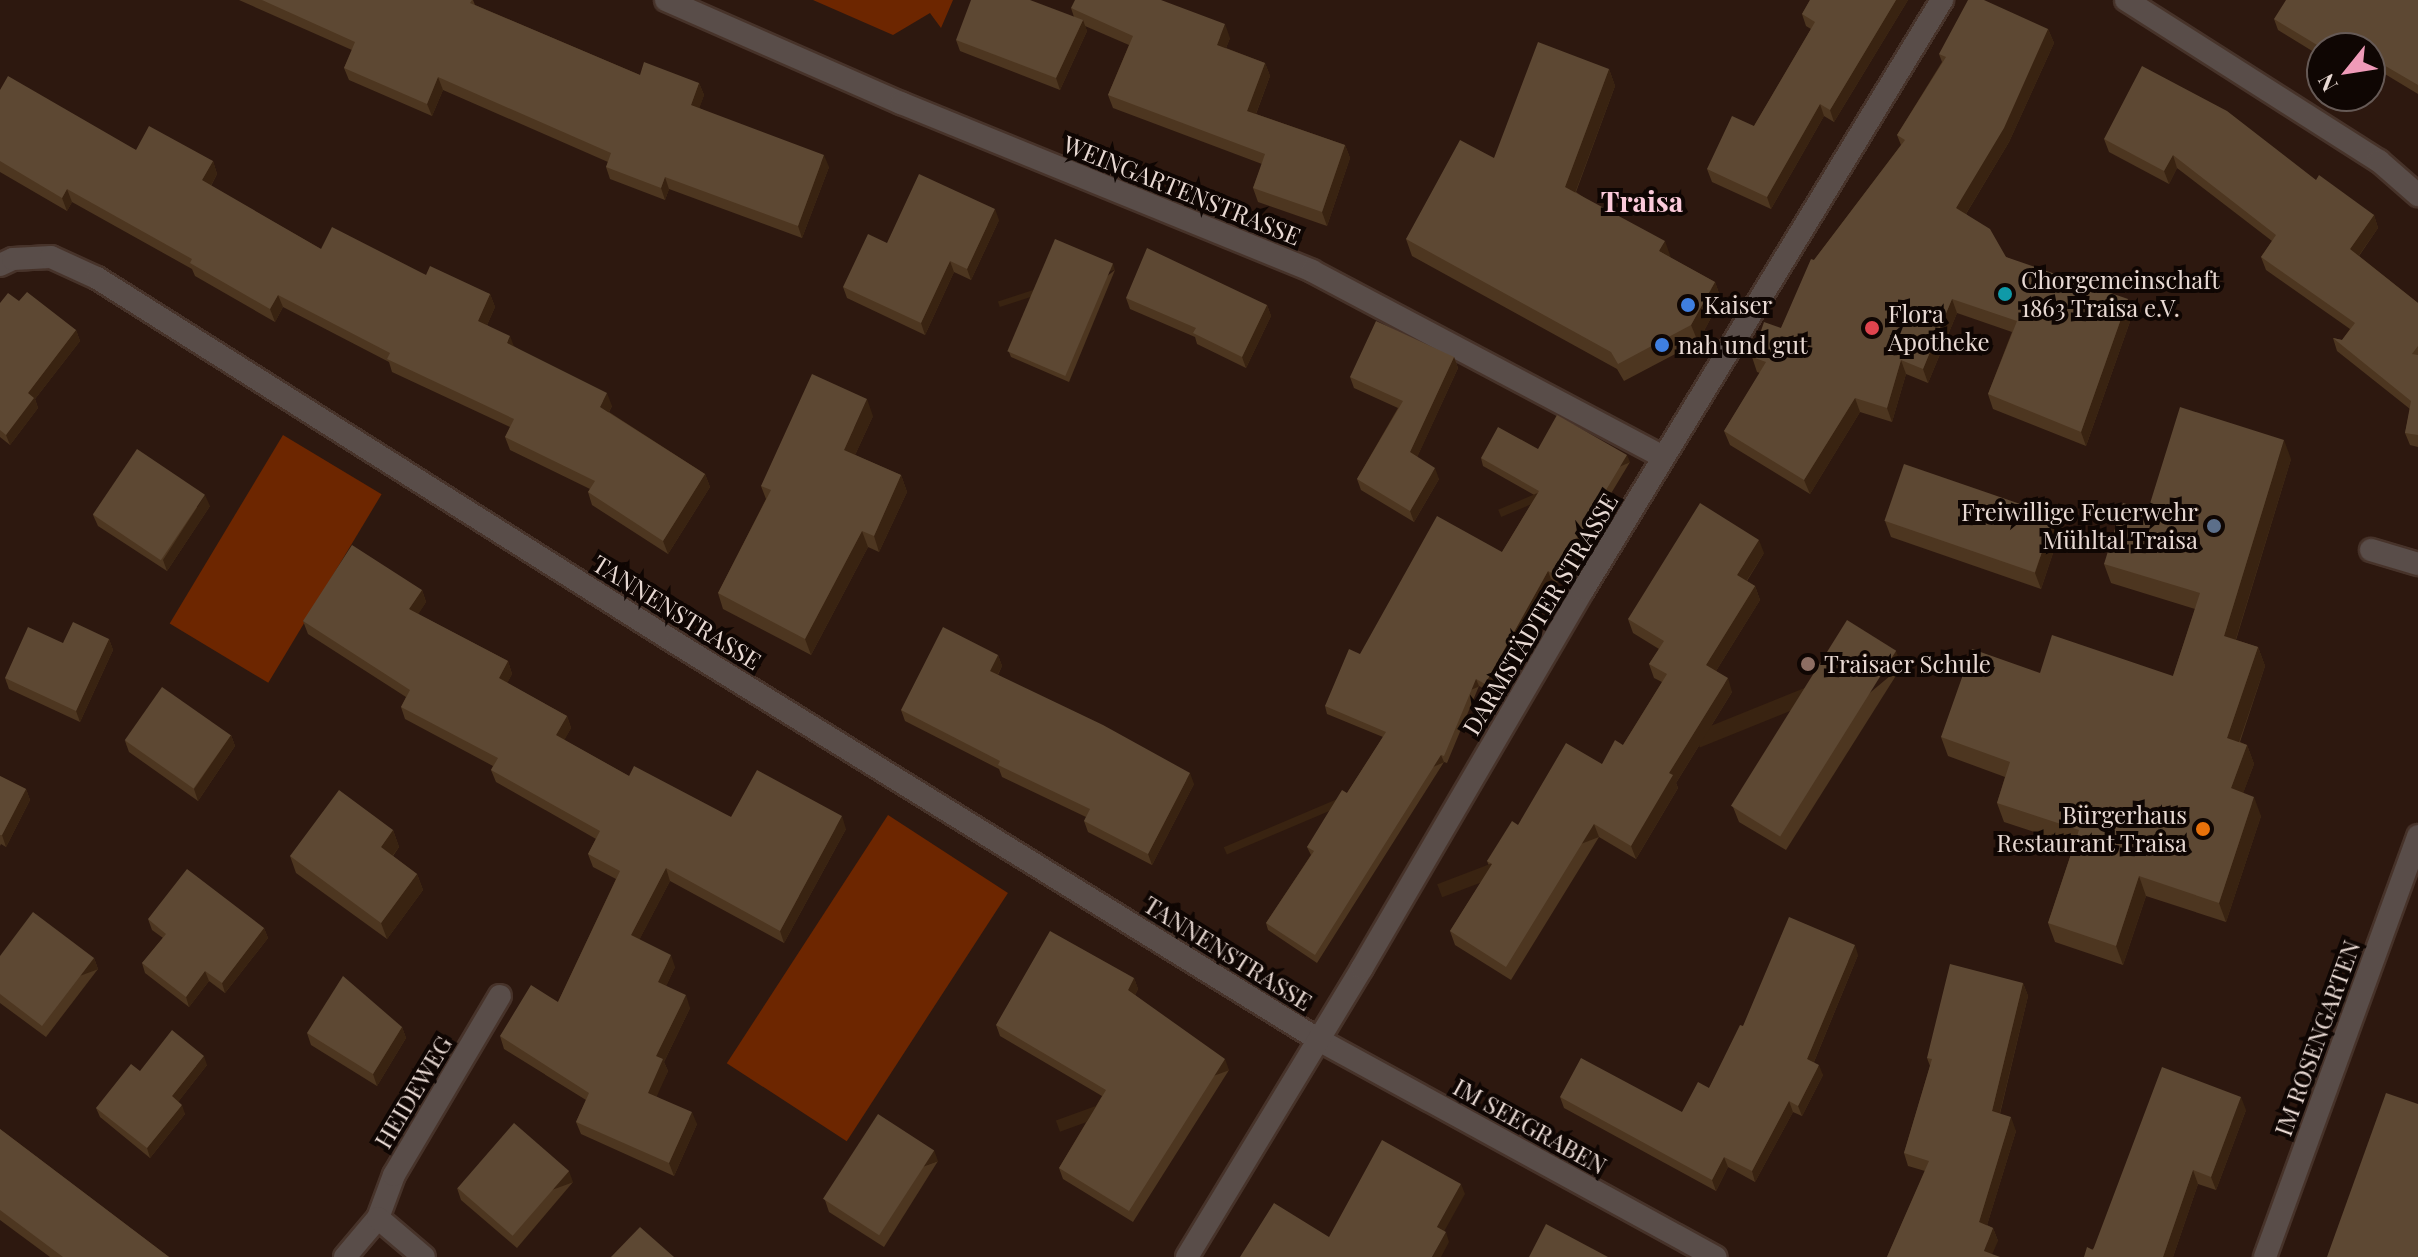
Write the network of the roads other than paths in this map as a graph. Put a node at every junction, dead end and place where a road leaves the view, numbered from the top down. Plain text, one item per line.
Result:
1 (666, 0) edge
2 (1942, 0) edge
3 (2126, 0) edge
4 (2418, 195) edge
5 (0, 265) edge
6 (1663, 457) junction
7 (2371, 550) dead end
8 (2418, 564) edge
9 (2418, 836) edge
10 (500, 996) dead end
11 (1319, 1040) junction
12 (378, 1218) junction
13 (345, 1257) edge
14 (424, 1257) edge
15 (1187, 1257) edge
16 (1715, 1257) edge
17 (2266, 1257) edge

1 - 6 street, WEINGARTENSTRASSE
2 - 6 street, DARMSTÄDTER STRASSE
3 - 4 street
5 - 11 street, TANNENSTRASSE
6 - 11 street, DARMSTÄDTER STRASSE
7 - 8 street
9 - 17 street, IM ROSENGARTEN
10 - 12 street, HEIDEWEG
11 - 15 street, DARMSTÄDTER STRASSE
11 - 16 street, IM SEEGRABEN
12 - 13 street, HEIDEWEG
12 - 14 street

